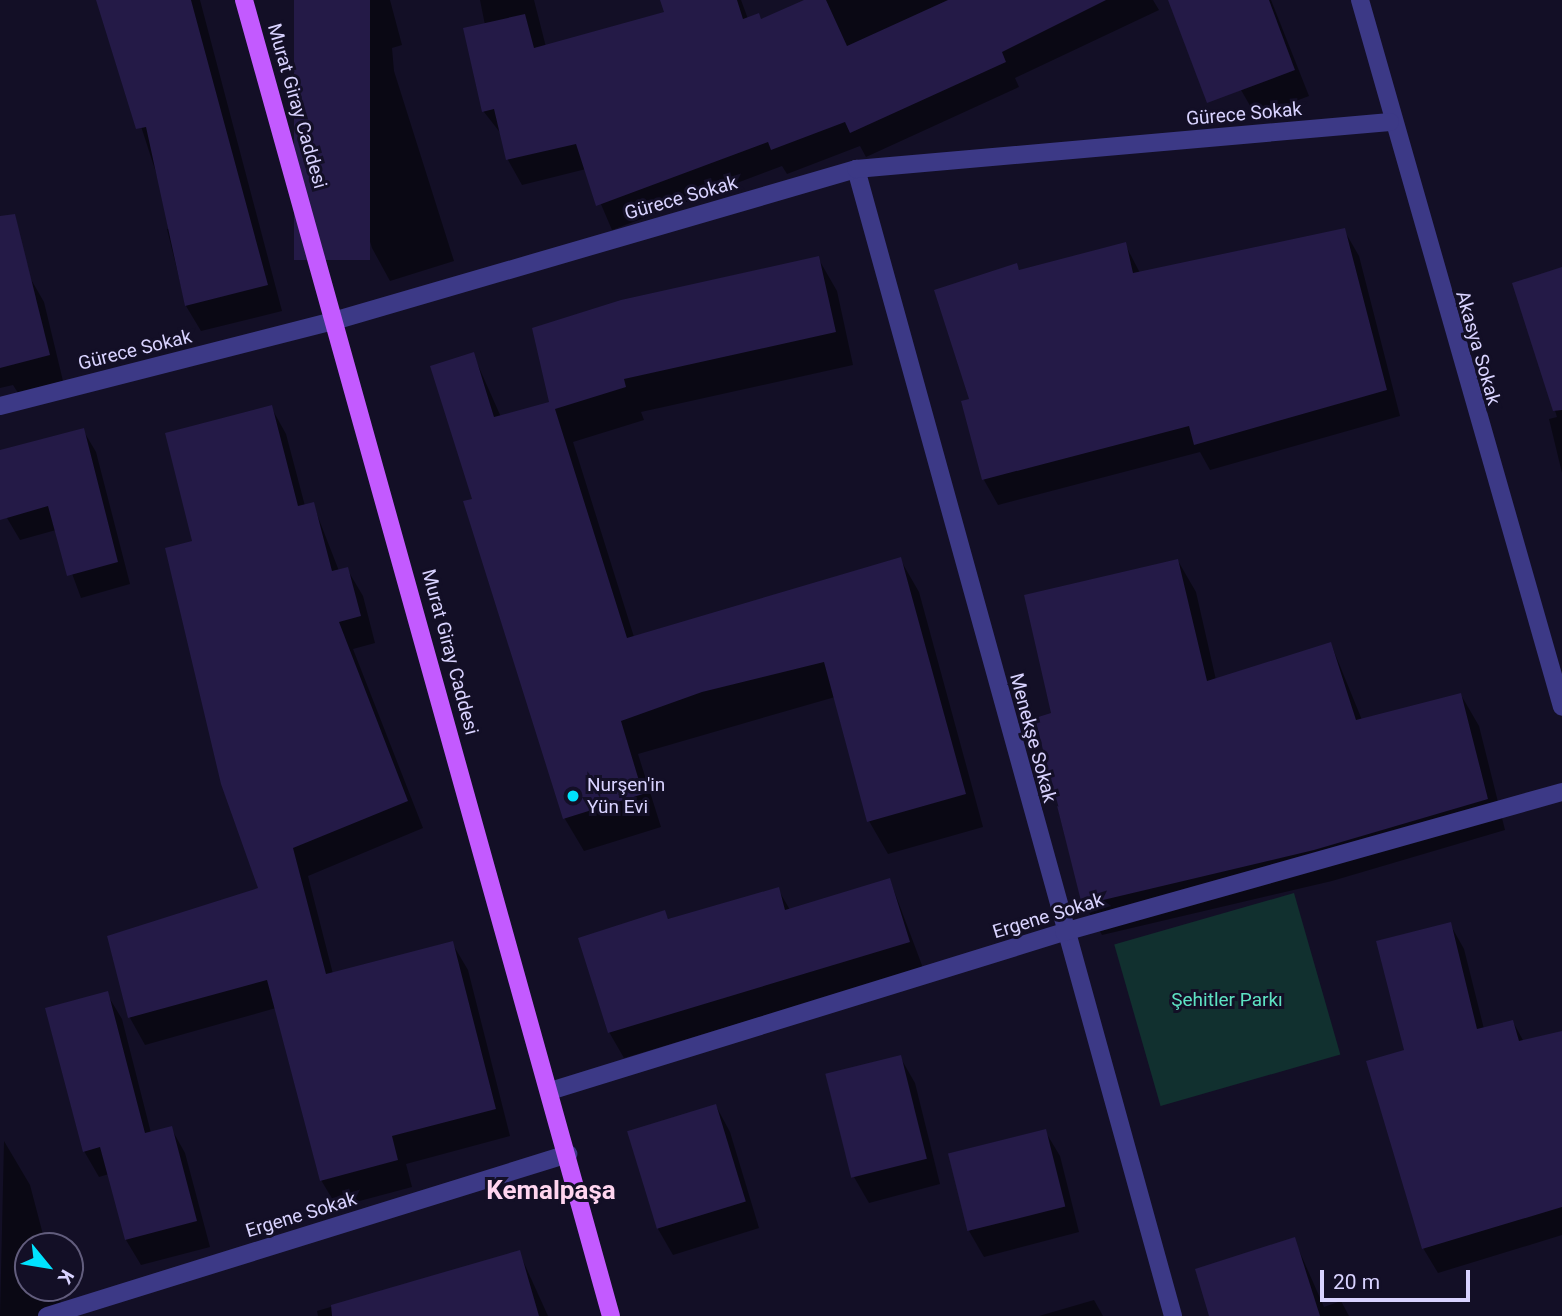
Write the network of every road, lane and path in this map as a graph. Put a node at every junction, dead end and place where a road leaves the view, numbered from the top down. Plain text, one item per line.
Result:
1 (244, 0) edge
2 (1360, 0) edge
3 (1390, 122) junction
4 (856, 169) junction
5 (337, 320) junction
6 (0, 405) edge
7 (1562, 707) edge
8 (1562, 792) edge
9 (1064, 932) junction
10 (550, 1091) junction
11 (568, 1154) junction
12 (47, 1316) edge
13 (611, 1316) edge
14 (1173, 1316) edge

1 - 5 main road, Murat Giray Caddesi
2 - 3 street, Akasya Sokak
3 - 4 street, Gürece Sokak
3 - 7 street, Akasya Sokak
4 - 5 street, Gürece Sokak
4 - 9 street, Menekşe Sokak
5 - 6 street, Gürece Sokak
5 - 10 main road, Murat Giray Caddesi
8 - 9 street, Ergene Sokak
9 - 10 street, Ergene Sokak
9 - 14 street, Menekşe Sokak
10 - 11 main road, Murat Giray Caddesi
11 - 12 street, Ergene Sokak
11 - 13 main road, Murat Giray Caddesi

